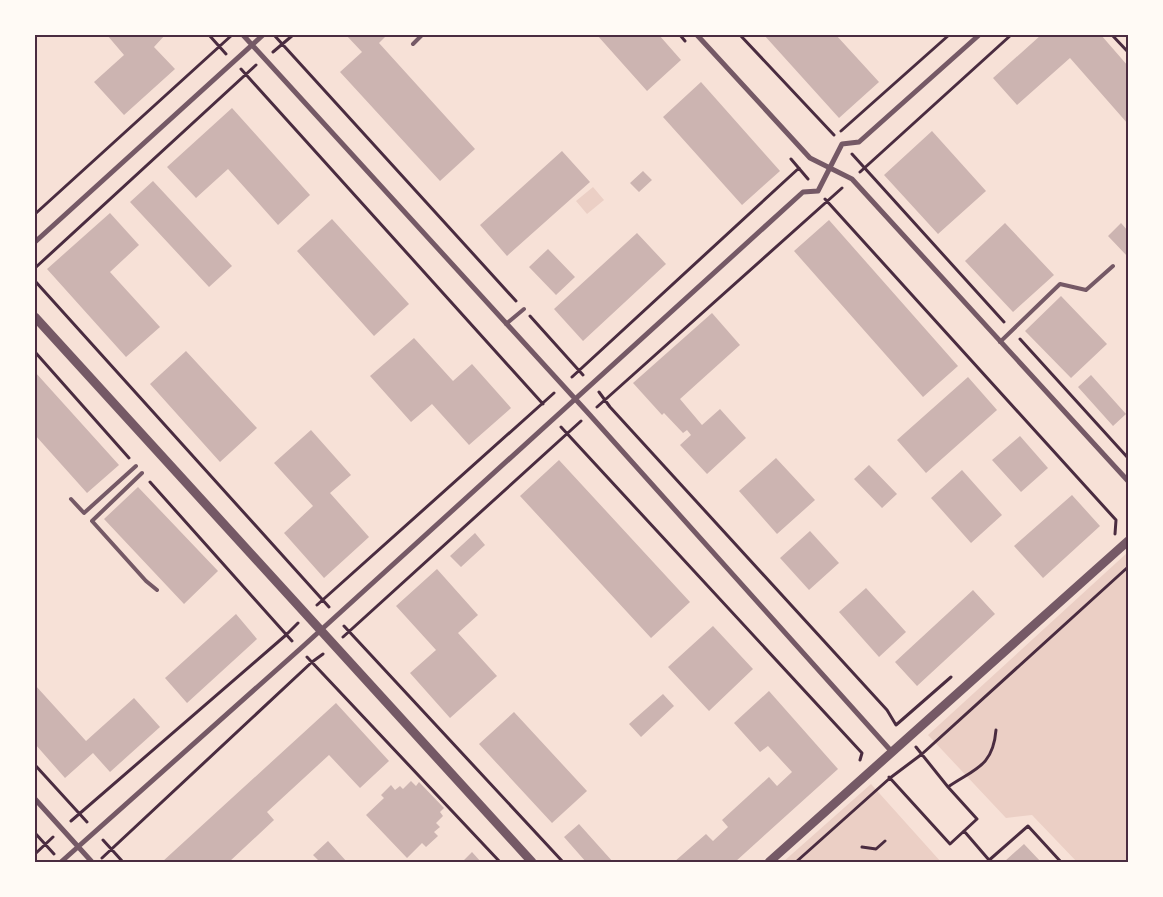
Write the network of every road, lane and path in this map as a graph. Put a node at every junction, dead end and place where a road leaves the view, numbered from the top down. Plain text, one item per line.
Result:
1 (210, 35) edge
2 (233, 35) edge
3 (243, 35) edge
4 (263, 35) edge
5 (274, 35) edge
6 (294, 35) edge
7 (422, 35) edge
8 (698, 35) edge
9 (740, 35) edge
10 (950, 35) edge
11 (979, 35) edge
12 (1011, 35) edge
13 (1112, 35) edge
14 (414, 44) dead end
15 (252, 45) junction
16 (283, 45) junction
17 (220, 46) junction
18 (1128, 52) edge
19 (264, 58) junction
20 (233, 61) junction
21 (246, 74) junction
22 (830, 168) junction
23 (818, 191) junction
24 (828, 202) junction
25 (35, 214) edge
26 (35, 242) edge
27 (1113, 266) dead end
28 (35, 268) edge
29 (35, 281) edge
30 (524, 309) junction
31 (35, 317) edge
32 (506, 324) junction
33 (1012, 331) junction
34 (1000, 342) junction
35 (35, 352) edge
36 (578, 370) junction
37 (592, 384) junction
38 (562, 386) junction
39 (575, 399) junction
40 (606, 399) junction
41 (543, 404) junction
42 (589, 414) junction
43 (554, 418) junction
44 (566, 434) junction
45 (1128, 458) edge
46 (136, 466) joint
47 (142, 473) joint
48 (1128, 481) edge
49 (71, 499) dead end
50 (1108, 541) dead end
51 (1128, 541) edge
52 (1128, 567) edge
53 (157, 590) dead end
54 (323, 600) junction
55 (306, 614) junction
56 (320, 630) junction
57 (348, 632) junction
58 (286, 635) junction
59 (333, 646) junction
60 (300, 649) junction
61 (312, 662) junction
62 (955, 674) dead end
63 (996, 730) dead end
64 (892, 752) junction
65 (922, 754) junction
66 (860, 763) dead end
67 (35, 765) edge
68 (890, 778) junction
69 (948, 787) junction
70 (35, 799) edge
71 (79, 814) junction
72 (62, 829) junction
73 (964, 831) junction
74 (95, 832) junction
75 (35, 833) edge
76 (885, 841) dead end
77 (45, 844) junction
78 (79, 846) junction
79 (862, 847) dead end
80 (111, 849) junction
81 (35, 854) edge
82 (988, 861) edge
83 (61, 862) edge
84 (92, 862) edge
85 (98, 862) edge
86 (123, 862) edge
87 (500, 862) edge
88 (532, 862) edge
89 (563, 862) edge
90 (769, 862) edge
91 (796, 862) edge
92 (1061, 862) edge

1 - 17 path
2 - 17 path
3 - 15 street
4 - 15 street
5 - 16 path
6 - 16 path
7 - 14 lane
8 - 22 street
9 - 10 path
11 - 22 street
12 - 33 path
13 - 18 path
15 - 19 street
15 - 20 street
16 - 19 path
16 - 30 path
17 - 20 path
17 - 25 path
19 - 21 path
19 - 32 street
20 - 21 path
20 - 26 street
21 - 28 path
21 - 41 path
22 - 23 street
22 - 34 street
23 - 24 path
23 - 36 path
23 - 37 street
24 - 40 path
24 - 50 path
27 - 33 lane
29 - 54 path
30 - 32 lane
30 - 36 path
31 - 55 street
32 - 38 street
33 - 34 lane
33 - 45 path
34 - 48 street
35 - 46 path
36 - 37 path
36 - 38 path
37 - 39 street
37 - 40 path
38 - 39 street
38 - 41 path
39 - 42 street
39 - 43 street
40 - 42 path
40 - 62 path
41 - 43 path
41 - 54 path
42 - 44 path
42 - 64 street
43 - 44 path
43 - 56 street
44 - 57 path
44 - 66 path
46 - 49 lane
47 - 53 lane
47 - 58 path
51 - 64 street
52 - 65 path
54 - 55 path
55 - 56 street
55 - 58 path
56 - 59 street
56 - 60 street
57 - 59 path
57 - 89 path
58 - 60 path
58 - 71 path
59 - 61 path
59 - 88 street
60 - 61 path
60 - 74 street
61 - 80 path
61 - 87 path
63 - 69 path
64 - 90 street
65 - 68 path
65 - 69 path
67 - 71 path
68 - 73 path
68 - 91 path
69 - 73 path
70 - 72 street
71 - 72 path
71 - 74 path
72 - 77 path
72 - 78 street
73 - 82 path
74 - 78 street
74 - 80 path
75 - 77 path
76 - 79 path
77 - 81 path
77 - 83 path
78 - 83 street
78 - 84 street
80 - 85 path
80 - 86 path
82 - 92 path

